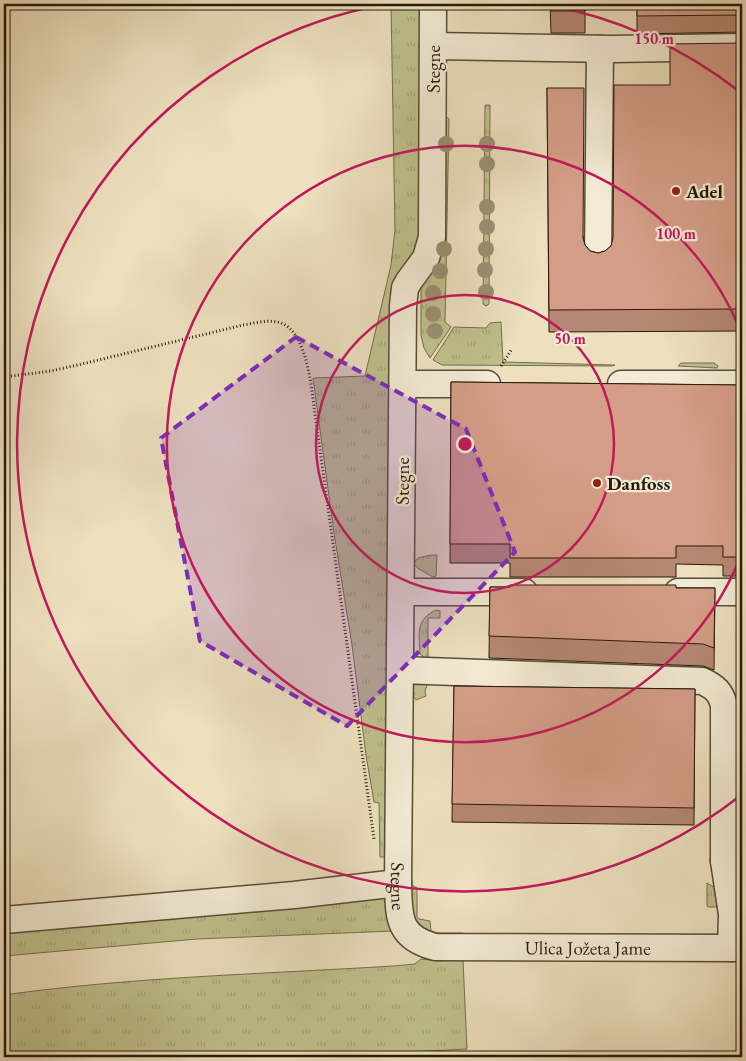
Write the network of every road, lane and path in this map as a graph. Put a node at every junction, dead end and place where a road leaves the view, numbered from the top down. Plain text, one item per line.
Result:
1 (433, 4) edge
2 (433, 46) junction
3 (742, 47) edge
4 (600, 49) junction
5 (598, 260) edge
6 (512, 349) dead end
7 (4, 377) edge
8 (507, 377) joint
9 (403, 384) junction
10 (594, 384) edge
11 (742, 384) edge
12 (401, 592) junction
13 (543, 592) edge
14 (658, 592) edge
15 (742, 592) edge
16 (400, 670) junction
17 (375, 846) dead end
18 (733, 861) edge
19 (398, 883) junction
20 (4, 920) edge
21 (435, 948) joint
22 (737, 948) edge

1 - 2 street, Stegne
2 - 4 street
2 - 9 street, Stegne
3 - 4 street
4 - 5 street
6 - 8 path
7 - 17 path
8 - 9 street
9 - 12 street, Stegne
10 - 11 street
12 - 13 street
12 - 16 street, Stegne
14 - 15 street
16 - 18 street
16 - 19 street, Stegne
18 - 22 street
19 - 20 street
19 - 21 street, Stegne
21 - 22 street, Ulica Jožeta Jame

